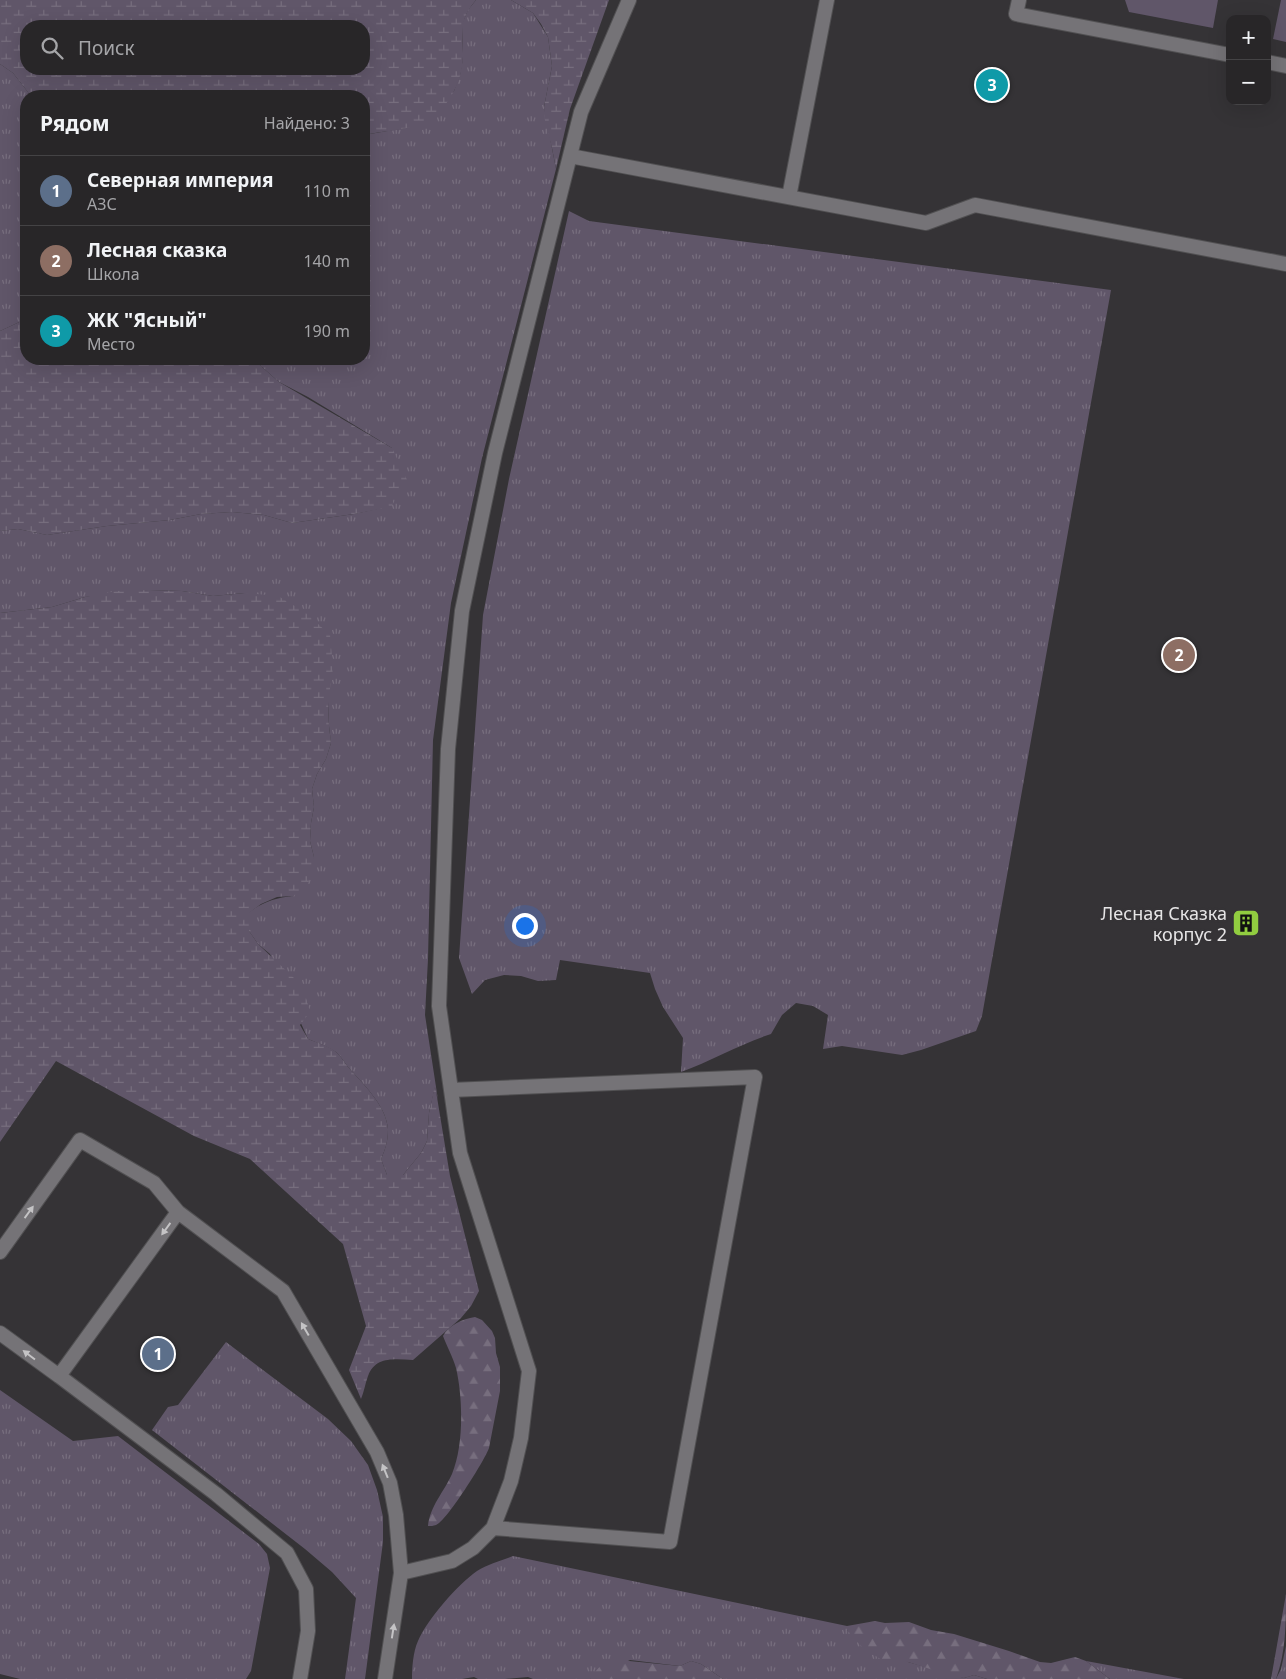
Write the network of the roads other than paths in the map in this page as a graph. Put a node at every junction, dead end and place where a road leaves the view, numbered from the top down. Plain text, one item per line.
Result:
1 (629, 0) edge
2 (827, 0) edge
3 (1019, 0) edge
4 (1226, 54) edge
5 (1271, 63) edge
6 (1286, 66) edge
7 (570, 156) junction
8 (789, 197) junction
9 (1286, 264) edge
10 (451, 1090) junction
11 (178, 1212) junction
12 (0, 1252) edge
13 (0, 1333) edge
14 (59, 1376) junction
15 (493, 1528) junction
16 (401, 1573) junction
17 (300, 1679) edge
18 (385, 1679) edge

1 - 7 lane
2 - 8 lane
3 - 4 lane
5 - 6 lane
7 - 8 lane
7 - 10 lane
8 - 9 lane
10 - 15 lane
10 - 15 lane
12 -> 11 lane
11 -> 14 lane
16 -> 11 lane
14 -> 13 lane
14 - 17 lane
15 - 16 lane
18 -> 16 lane

